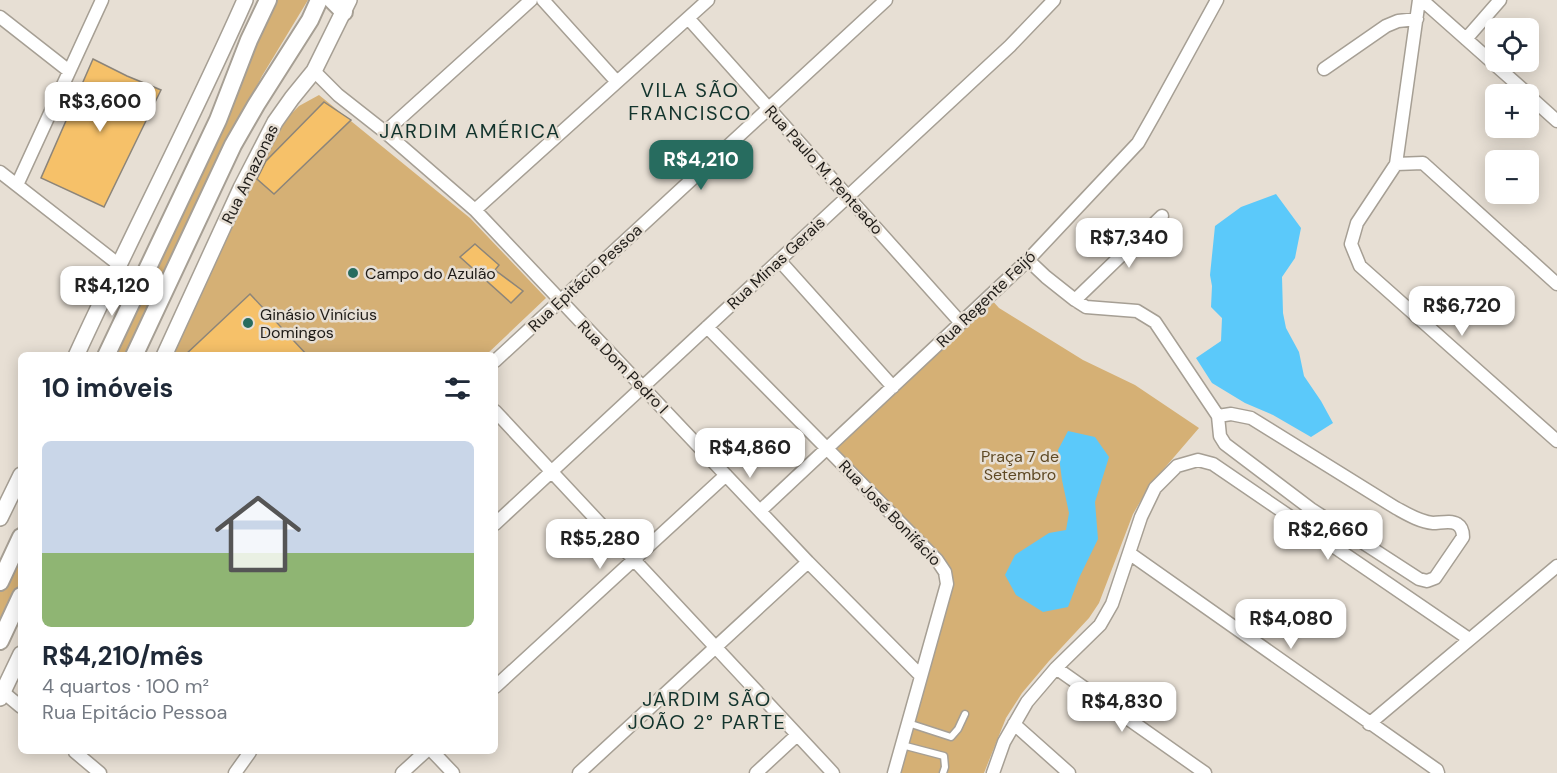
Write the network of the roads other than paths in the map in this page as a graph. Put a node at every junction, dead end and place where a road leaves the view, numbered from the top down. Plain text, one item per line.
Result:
1 (102, 0) edge
2 (245, 0) edge
3 (268, 0) edge
4 (319, 0) edge
5 (531, 0) edge
6 (543, 0) edge
7 (708, 0) edge
8 (886, 0) edge
9 (1053, 0) edge
10 (1217, 0) edge
11 (1421, 0) edge
12 (1500, 0) edge
13 (342, 4) edge
14 (0, 17) edge
15 (688, 18) junction
16 (1417, 19) junction
17 (1466, 39) junction
18 (1324, 69) dead end
19 (69, 71) junction
20 (314, 71) junction
21 (617, 82) junction
22 (1516, 84) edge
23 (1539, 104) edge
24 (769, 108) junction
25 (1556, 119) edge
26 (386, 132) junction
27 (1396, 164) junction
28 (0, 172) edge
29 (17, 185) junction
30 (848, 196) junction
31 (476, 210) junction
32 (1162, 216) dead end
33 (779, 260) junction
34 (1028, 260) junction
35 (118, 264) junction
36 (1557, 284) edge
37 (1074, 300) junction
38 (560, 301) junction
39 (961, 323) junction
40 (707, 327) junction
41 (78, 352) edge
42 (108, 352) edge
43 (136, 352) edge
44 (166, 352) edge
45 (498, 358) edge
46 (642, 387) junction
47 (892, 387) junction
48 (498, 414) edge
49 (1218, 416) junction
50 (1557, 441) edge
51 (827, 448) junction
52 (552, 472) junction
53 (726, 475) junction
54 (18, 481) edge
55 (760, 511) junction
56 (0, 518) edge
57 (498, 521) edge
58 (18, 543) edge
59 (1129, 553) junction
60 (634, 560) junction
61 (808, 562) junction
62 (1557, 566) edge
63 (0, 582) edge
64 (18, 602) edge
65 (1469, 639) junction
66 (0, 641) edge
67 (715, 647) junction
68 (18, 660) edge
69 (1056, 668) junction
70 (921, 676) junction
71 (498, 684) edge
72 (2, 695) edge
73 (18, 705) edge
74 (965, 714) dead end
75 (908, 723) junction
76 (1014, 724) junction
77 (1369, 724) junction
78 (797, 735) junction
79 (902, 745) junction
80 (77, 754) edge
81 (249, 754) edge
82 (423, 754) edge
83 (435, 754) edge
84 (1437, 772) edge
85 (100, 773) edge
86 (235, 773) edge
87 (402, 773) edge
88 (453, 773) edge
89 (579, 773) edge
90 (756, 773) edge
91 (833, 773) edge
92 (894, 773) edge
93 (943, 773) edge
94 (993, 773) edge
95 (1069, 773) edge
96 (1205, 773) edge

1 - 19 street
2 - 35 street
3 - 42 main road
4 - 43 main road
5 - 26 street
6 - 21 street
7 - 15 street
8 - 24 street, Rua Epitácio Pessoa
9 - 30 street, Rua Minas Gerais
10 - 34 street, Rua Regente Feijó
11 - 16 street
11 - 17 street
12 - 17 street
13 - 20 street, Rua Amazonas
14 - 19 street
15 - 21 street
15 - 24 street, Rua Paulo M. Penteado
16 - 18 street
16 - 27 street
17 - 22 street
19 - 29 street
20 - 26 street, Rua Dom Pedro I
20 - 44 street, Rua Amazonas
21 - 31 street
23 - 25 street
24 - 30 street, Rua Paulo M. Penteado
24 - 38 street, Rua Epitácio Pessoa
26 - 31 street, Rua Dom Pedro I
27 - 36 street
27 - 50 street
28 - 29 street
29 - 35 street
30 - 33 street, Rua Minas Gerais
30 - 39 street, Rua Paulo M. Penteado
31 - 38 street, Rua Dom Pedro I
32 - 37 street
33 - 40 street, Rua Minas Gerais
33 - 47 street
34 - 37 street
34 - 39 street, Rua Regente Feijó
35 - 41 street
37 - 49 street
38 - 45 street, Rua Epitácio Pessoa
38 - 46 street, Rua Dom Pedro I
39 - 47 street, Rua Regente Feijó
40 - 46 street, Rua Minas Gerais
40 - 51 street, Rua José Bonifácio
46 - 52 street, Rua Minas Gerais
46 - 53 street, Rua Dom Pedro I
47 - 51 street, Rua Regente Feijó
48 - 52 street
49 - 49 street
51 - 55 street, Rua Regente Feijó
51 - 70 street, Rua José Bonifácio
52 - 57 street, Rua Minas Gerais
52 - 60 street
53 - 55 street, Rua Dom Pedro I
53 - 60 street
54 - 56 street
55 - 61 street, Rua Dom Pedro I
58 - 63 main road
59 - 65 street
59 - 69 street
59 - 77 street
60 - 67 street
60 - 71 street
61 - 67 street
61 - 70 street, Rua Dom Pedro I
62 - 65 street
64 - 66 main road
65 - 77 street
67 - 78 street
67 - 89 street
68 - 72 street
69 - 76 street
69 - 96 street
70 - 75 street
72 - 73 street
74 - 75 lane
75 - 79 street
76 - 94 street
76 - 95 street
77 - 84 street
78 - 90 street
78 - 91 street
79 - 92 street
79 - 93 lane
80 - 85 street
81 - 86 street
82 - 87 street
83 - 88 street

